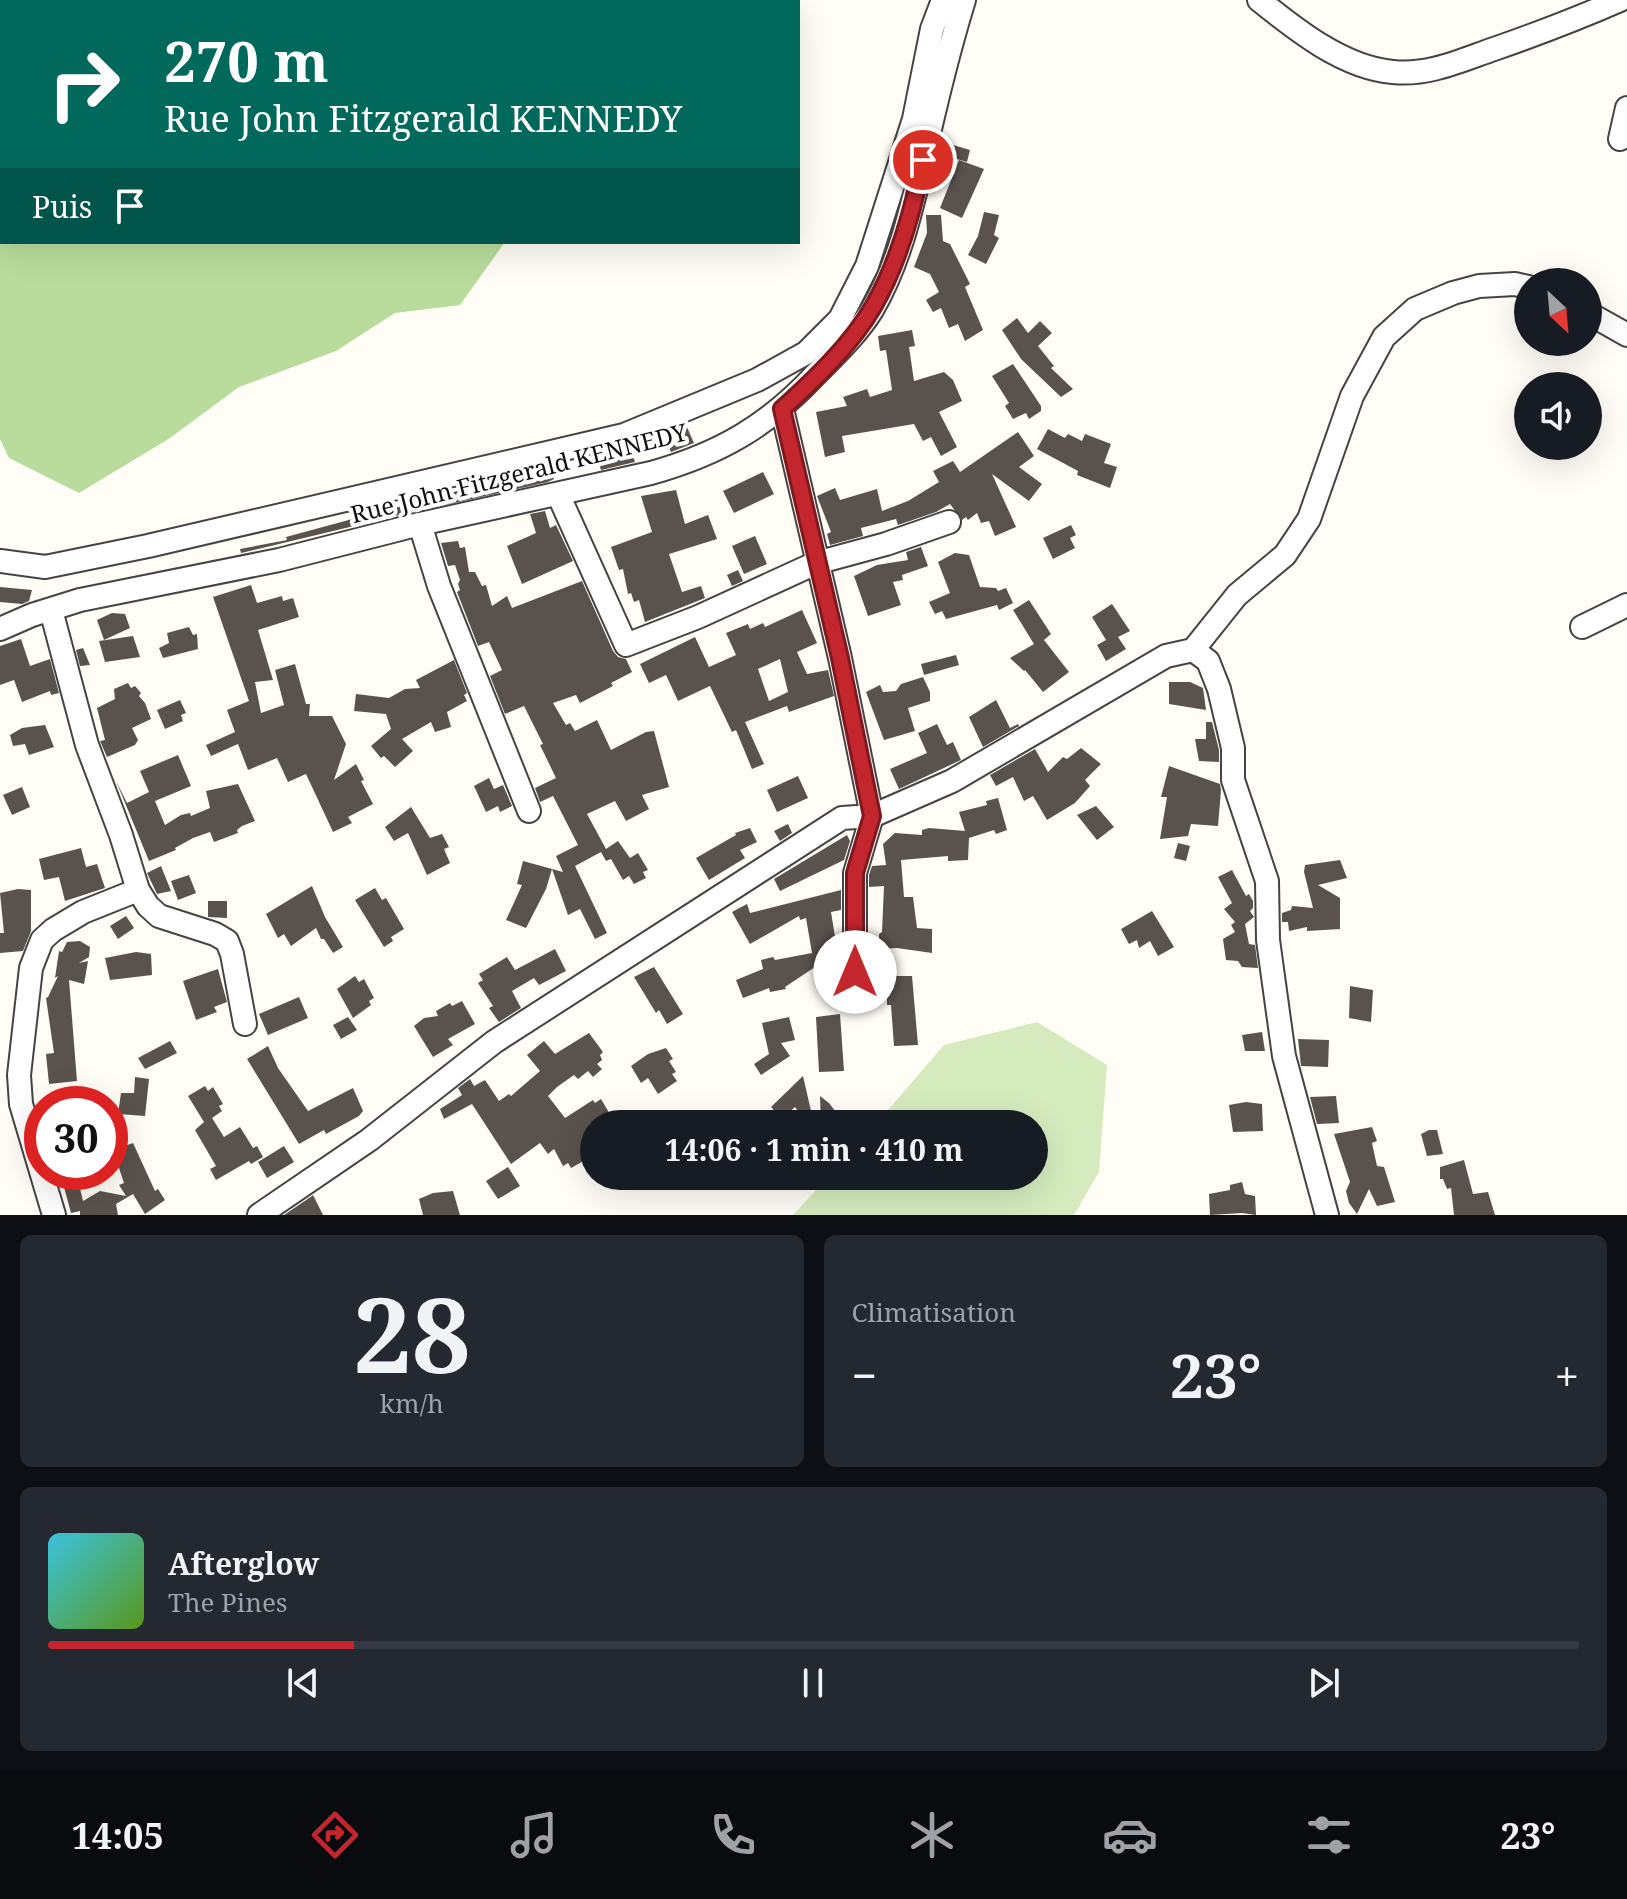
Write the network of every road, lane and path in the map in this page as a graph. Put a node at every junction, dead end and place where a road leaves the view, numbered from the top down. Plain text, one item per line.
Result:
1 (943, 0) edge
2 (964, 0) edge
3 (1259, 0) edge
4 (1620, 0) edge
5 (1627, 108) edge
6 (1620, 139) dead end
7 (1514, 284) edge
8 (1602, 321) edge
9 (1627, 335) edge
10 (782, 409) junction
11 (558, 494) junction
12 (949, 522) dead end
13 (420, 524) junction
14 (0, 561) edge
15 (816, 563) junction
16 (1627, 605) edge
17 (51, 610) junction
18 (1582, 627) dead end
19 (0, 629) edge
20 (1193, 650) junction
21 (529, 811) dead end
22 (872, 816) junction
23 (138, 890) junction
24 (855, 972) dead end
25 (245, 1024) dead end
26 (54, 1215) edge
27 (259, 1215) edge
28 (1327, 1215) edge

1 - 14 street
2 - 10 street, Rue John Fitzgerald KENNEDY
3 - 4 street
5 - 6 street
7 - 20 street
8 - 9 street
10 - 11 street, Rue John Fitzgerald KENNEDY
10 - 15 street
11 - 13 street, Rue John Fitzgerald KENNEDY
11 - 15 street
12 - 15 street
13 - 17 street, Rue John Fitzgerald KENNEDY
13 - 21 street
15 - 22 street
16 - 18 street
17 - 19 street, Rue John Fitzgerald KENNEDY
17 - 23 street
20 - 22 street
20 - 28 street
22 - 24 street
22 - 27 street
23 - 25 street
23 - 26 street

